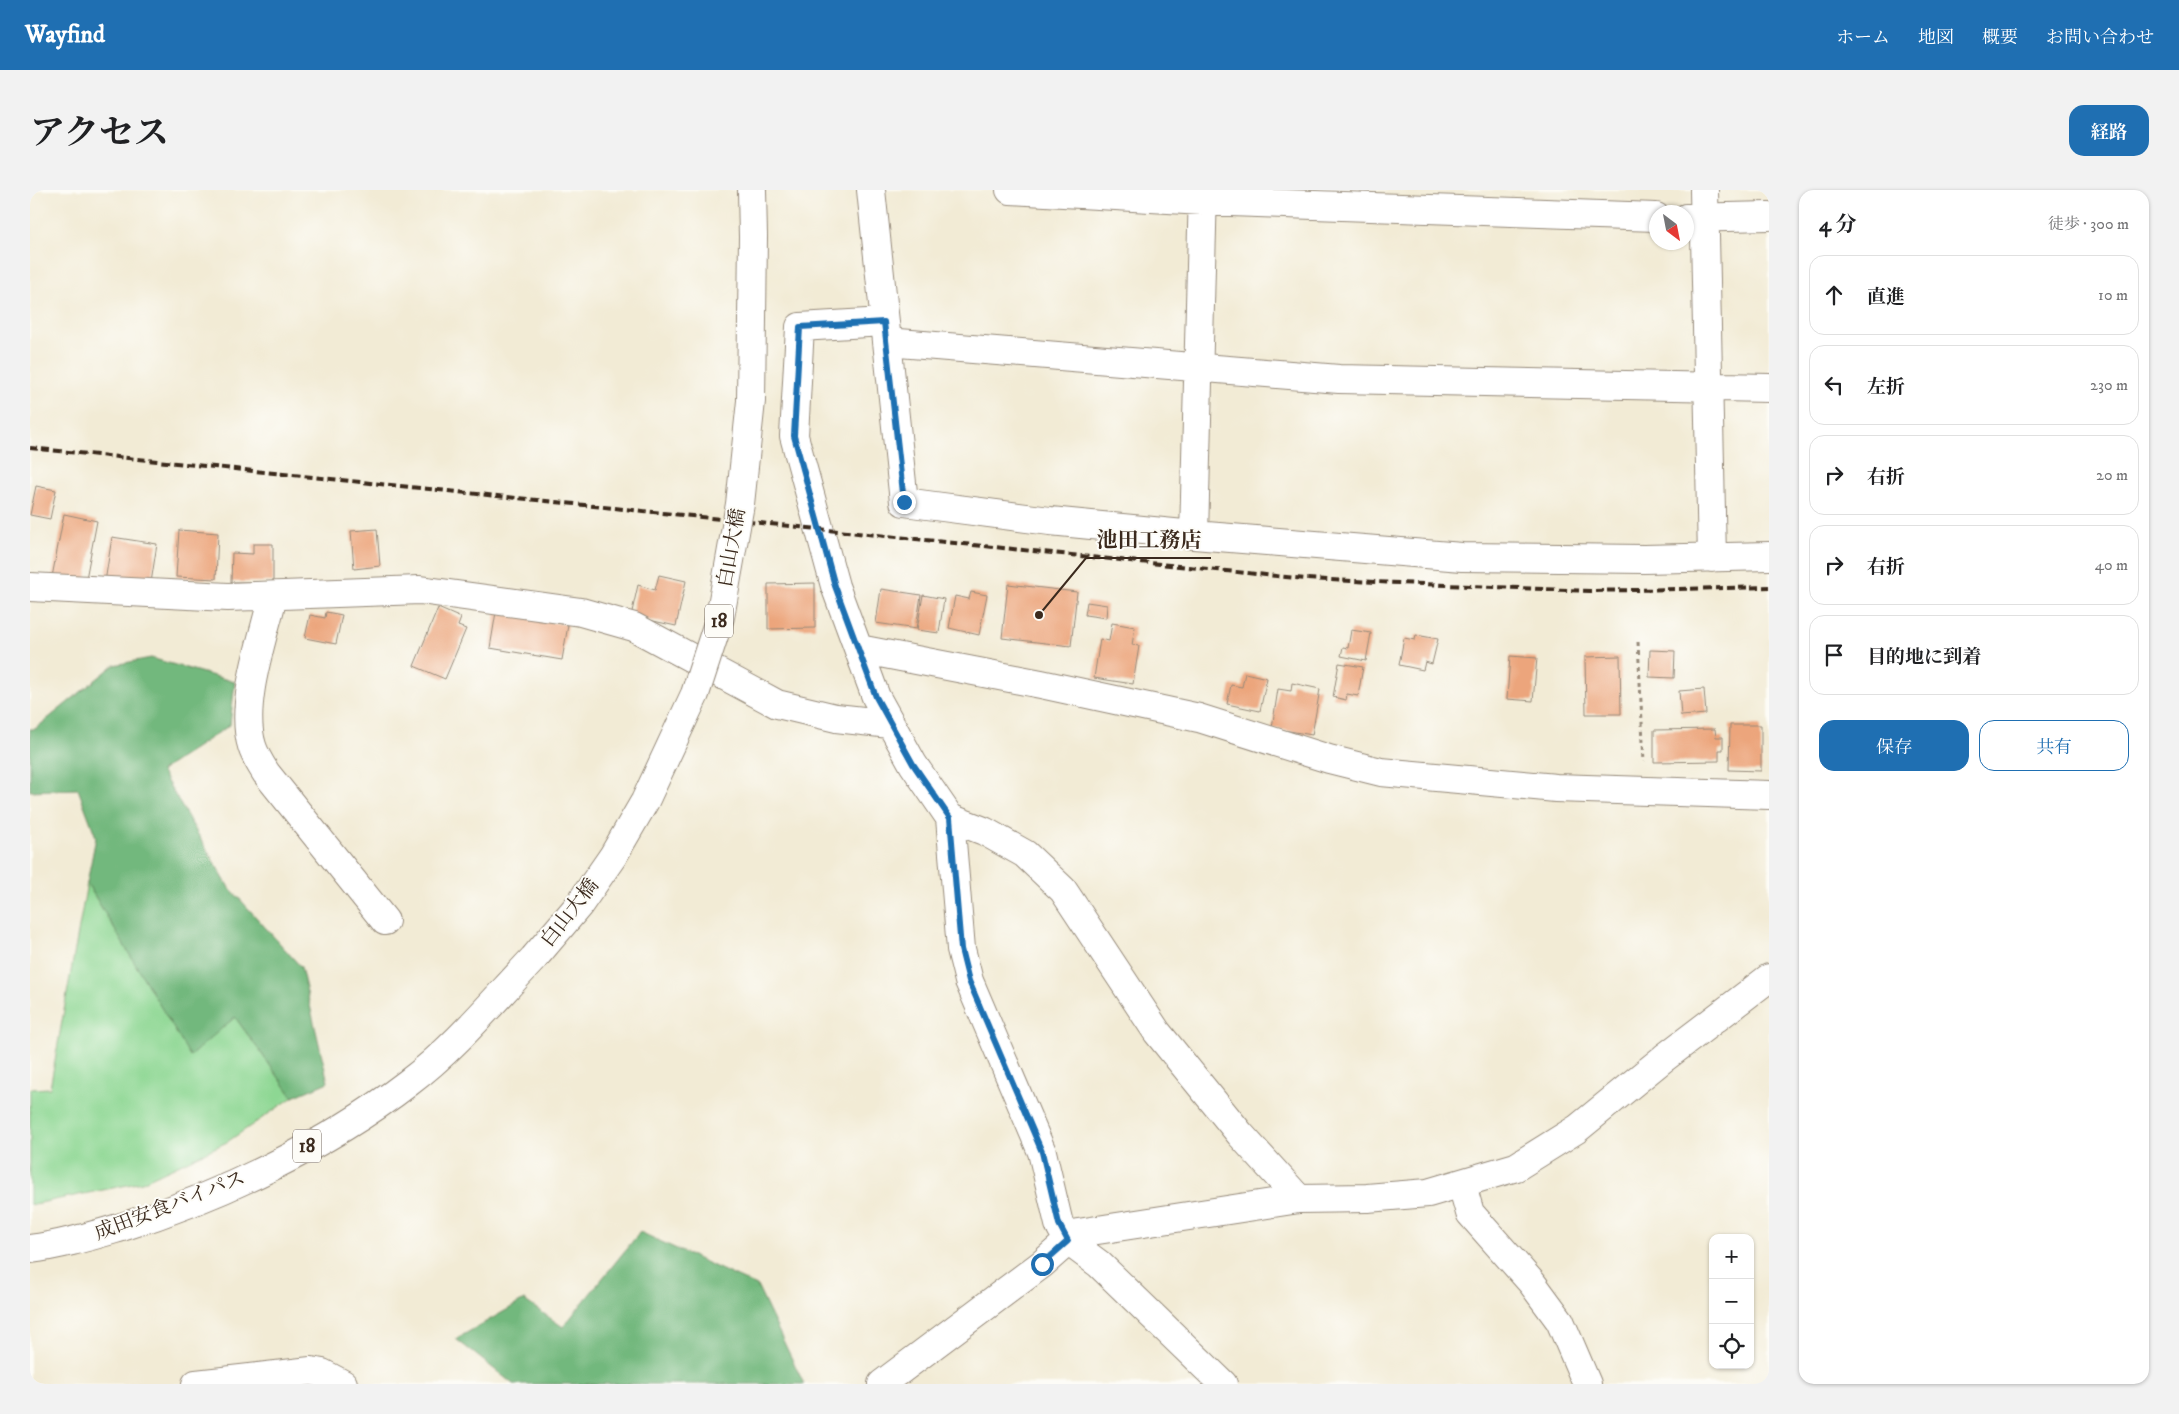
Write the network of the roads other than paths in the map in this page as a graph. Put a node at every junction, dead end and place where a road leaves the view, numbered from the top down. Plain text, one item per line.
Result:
1 (752, 190) edge
2 (871, 190) edge
3 (1010, 190) edge
4 (1704, 190) edge
5 (1203, 196) edge
6 (1769, 216) edge
7 (1649, 217) edge
8 (1695, 218) edge
9 (886, 332) junction
10 (1197, 367) junction
11 (1708, 388) junction
12 (1769, 388) edge
13 (1194, 535) junction
14 (1769, 556) edge
15 (1712, 558) junction
16 (30, 588) edge
17 (273, 596) junction
18 (858, 649) junction
19 (890, 724) junction
20 (1769, 795) edge
21 (950, 818) junction
22 (385, 922) dead end
23 (534, 958) joint
24 (1769, 978) edge
25 (1462, 1184) junction
26 (1299, 1199) junction
27 (1066, 1238) junction
28 (30, 1249) edge
29 (196, 1384) edge
30 (343, 1384) edge
31 (882, 1384) edge
32 (1223, 1384) edge
33 (1587, 1384) edge

1 - 23 street, 白山大橋 / 18, bridge
2 - 9 street
3 - 5 street
4 - 8 street
5 - 7 street
5 - 10 street
6 - 8 street
8 - 11 street
9 - 10 street
9 - 13 street
9 - 18 street
10 - 11 street
10 - 13 street
11 - 12 street
11 - 15 street
13 - 15 street
14 - 15 street
16 - 17 street
17 - 19 street
17 - 22 street
18 - 19 street
18 - 20 street
19 - 21 street
21 - 26 street
21 - 27 street
23 - 28 street, 成田安食バイパス / 18
24 - 25 street
25 - 26 street
25 - 33 street
26 - 27 street
27 - 31 street
27 - 32 street
29 - 30 street

